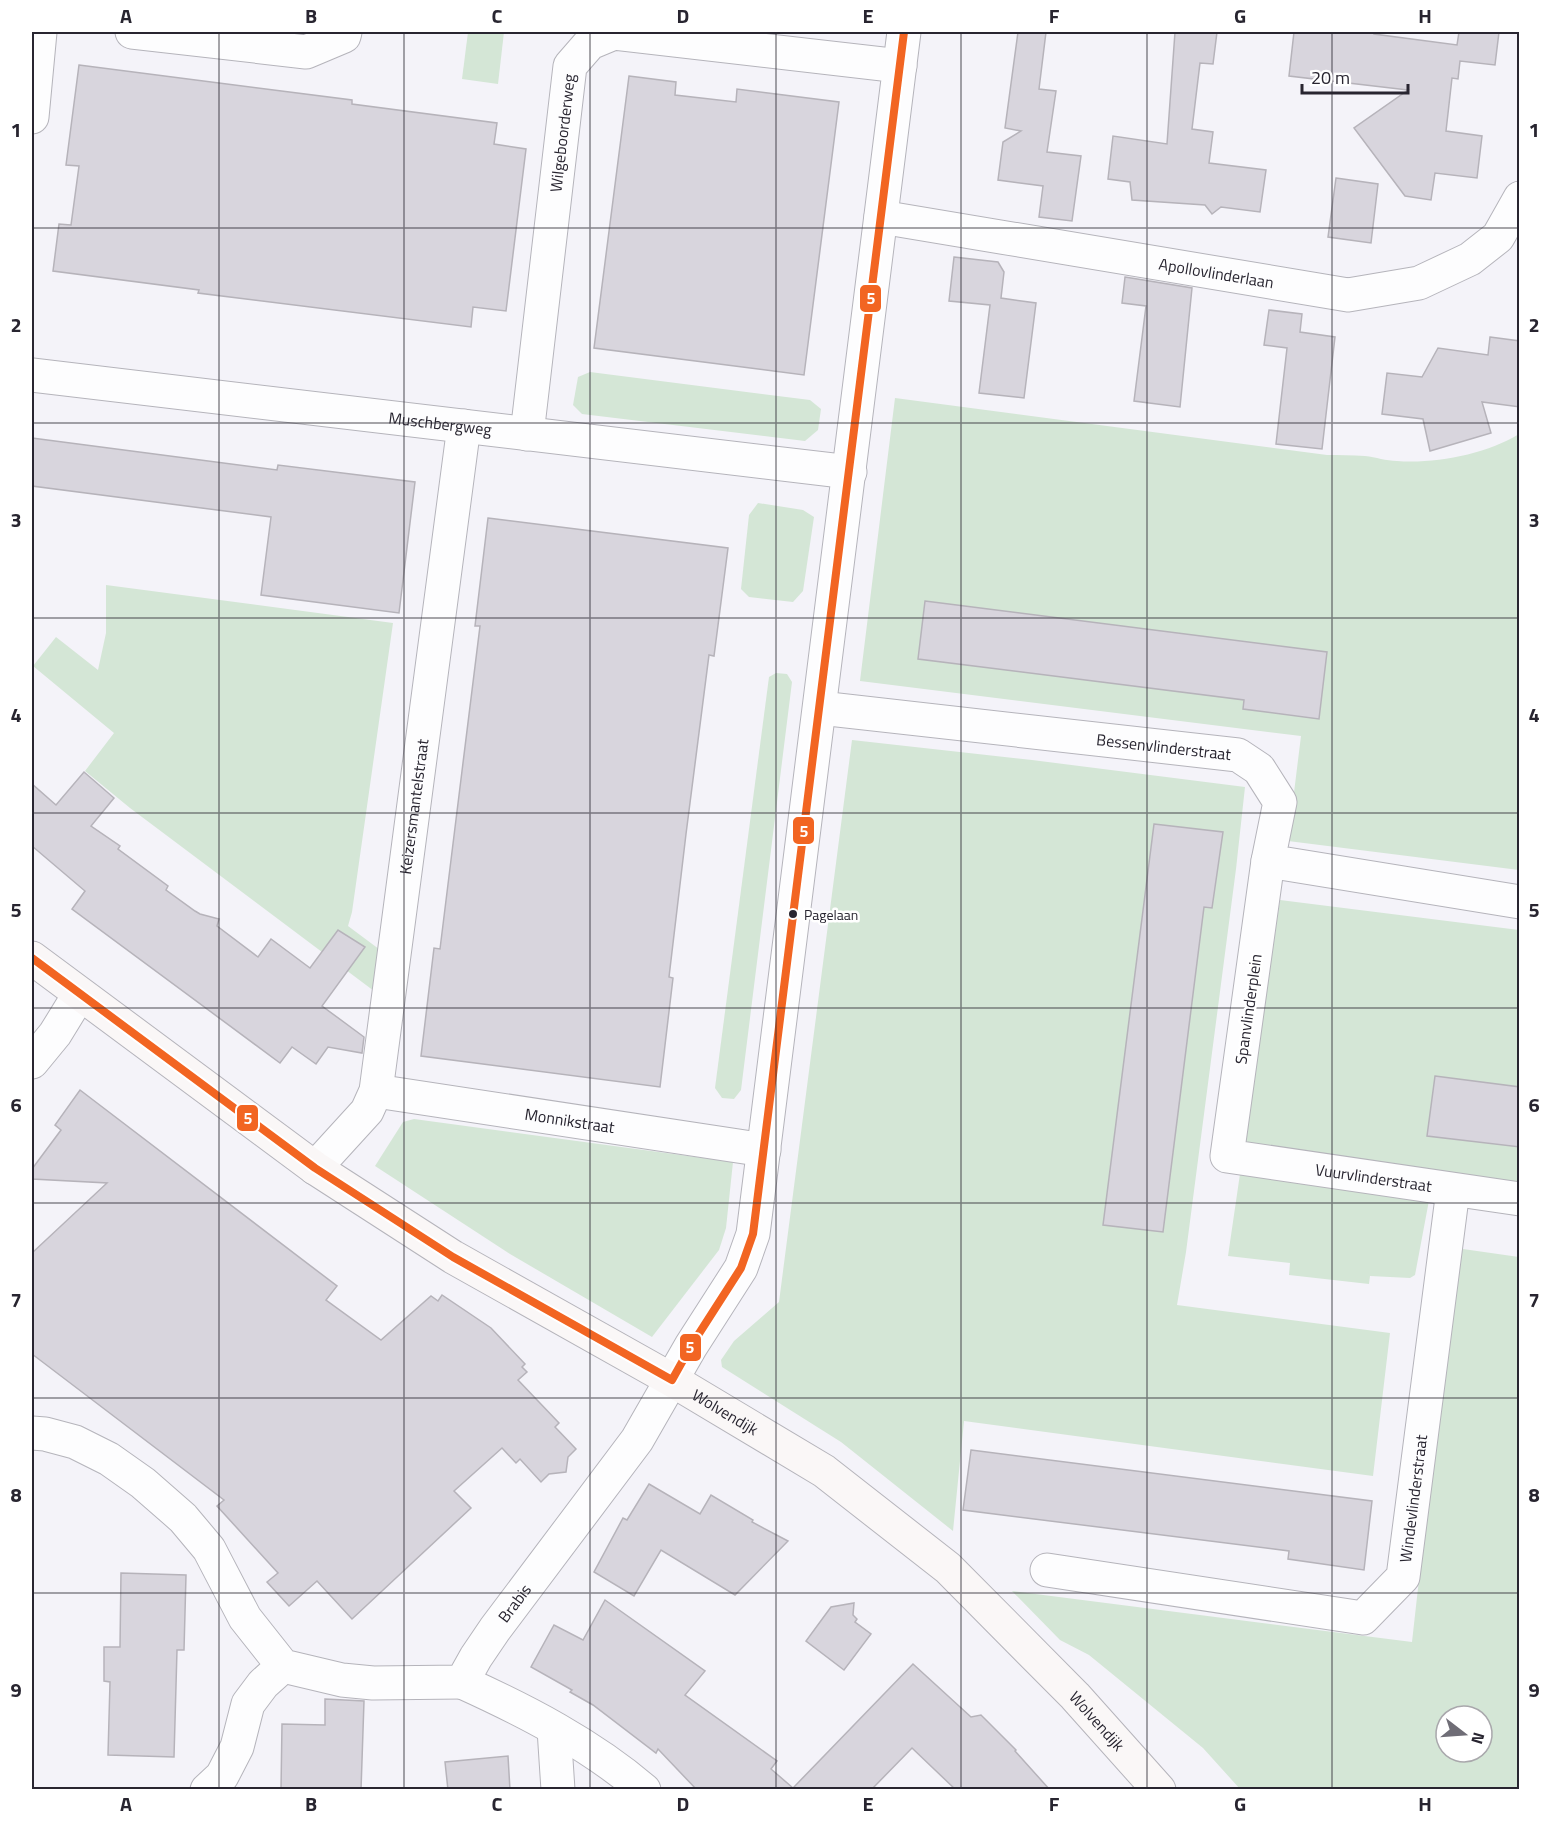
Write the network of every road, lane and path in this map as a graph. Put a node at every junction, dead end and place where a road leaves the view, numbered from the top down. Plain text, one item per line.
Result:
1 (40, 32) edge
2 (132, 32) edge
3 (345, 32) edge
4 (904, 32) edge
5 (900, 66) junction
6 (32, 117) edge
7 (1520, 198) edge
8 (881, 217) junction
9 (32, 375) edge
10 (464, 426) junction
11 (527, 434) junction
12 (850, 472) junction
13 (820, 708) junction
14 (1268, 861) junction
15 (1520, 902) edge
16 (32, 958) edge
17 (79, 995) junction
18 (32, 1062) edge
19 (376, 1091) junction
20 (764, 1150) junction
21 (1227, 1156) joint
22 (315, 1168) junction
23 (1453, 1190) junction
24 (1520, 1199) edge
25 (672, 1380) junction
26 (32, 1433) edge
27 (1047, 1570) dead end
28 (283, 1666) junction
29 (462, 1682) junction
30 (554, 1729) junction
31 (207, 1790) edge
32 (558, 1790) edge
33 (644, 1790) edge
34 (1159, 1790) edge

1 - 6 street
2 - 3 street
4 - 5 street
5 - 8 street
5 - 11 street, Wilgeboorderweg
7 - 8 street, Apollovlinderlaan
8 - 12 street
9 - 10 street, Muschbergweg
10 - 11 street, Muschbergweg
10 - 19 street, Keizersmantelstraat
11 - 12 street, Muschbergweg
12 - 13 street
13 - 14 street, Bessenvlinderstraat
13 - 20 street
14 - 15 street
14 - 21 street, Spanvlinderplein
16 - 17 street, Wolvendijk
17 - 18 street
17 - 22 street, Wolvendijk
19 - 20 street, Monnikstraat
19 - 22 street, Keizersmantelstraat
20 - 25 street
21 - 23 street, Vuurvlinderstraat
22 - 25 street, Wolvendijk
23 - 24 street, Vuurvlinderstraat
23 - 27 street, Windevlinderstraat
25 - 29 street, Brabis
25 - 34 street, Wolvendijk
26 - 28 street
28 - 29 street
28 - 31 street
29 - 30 street
30 - 32 street
30 - 33 street

